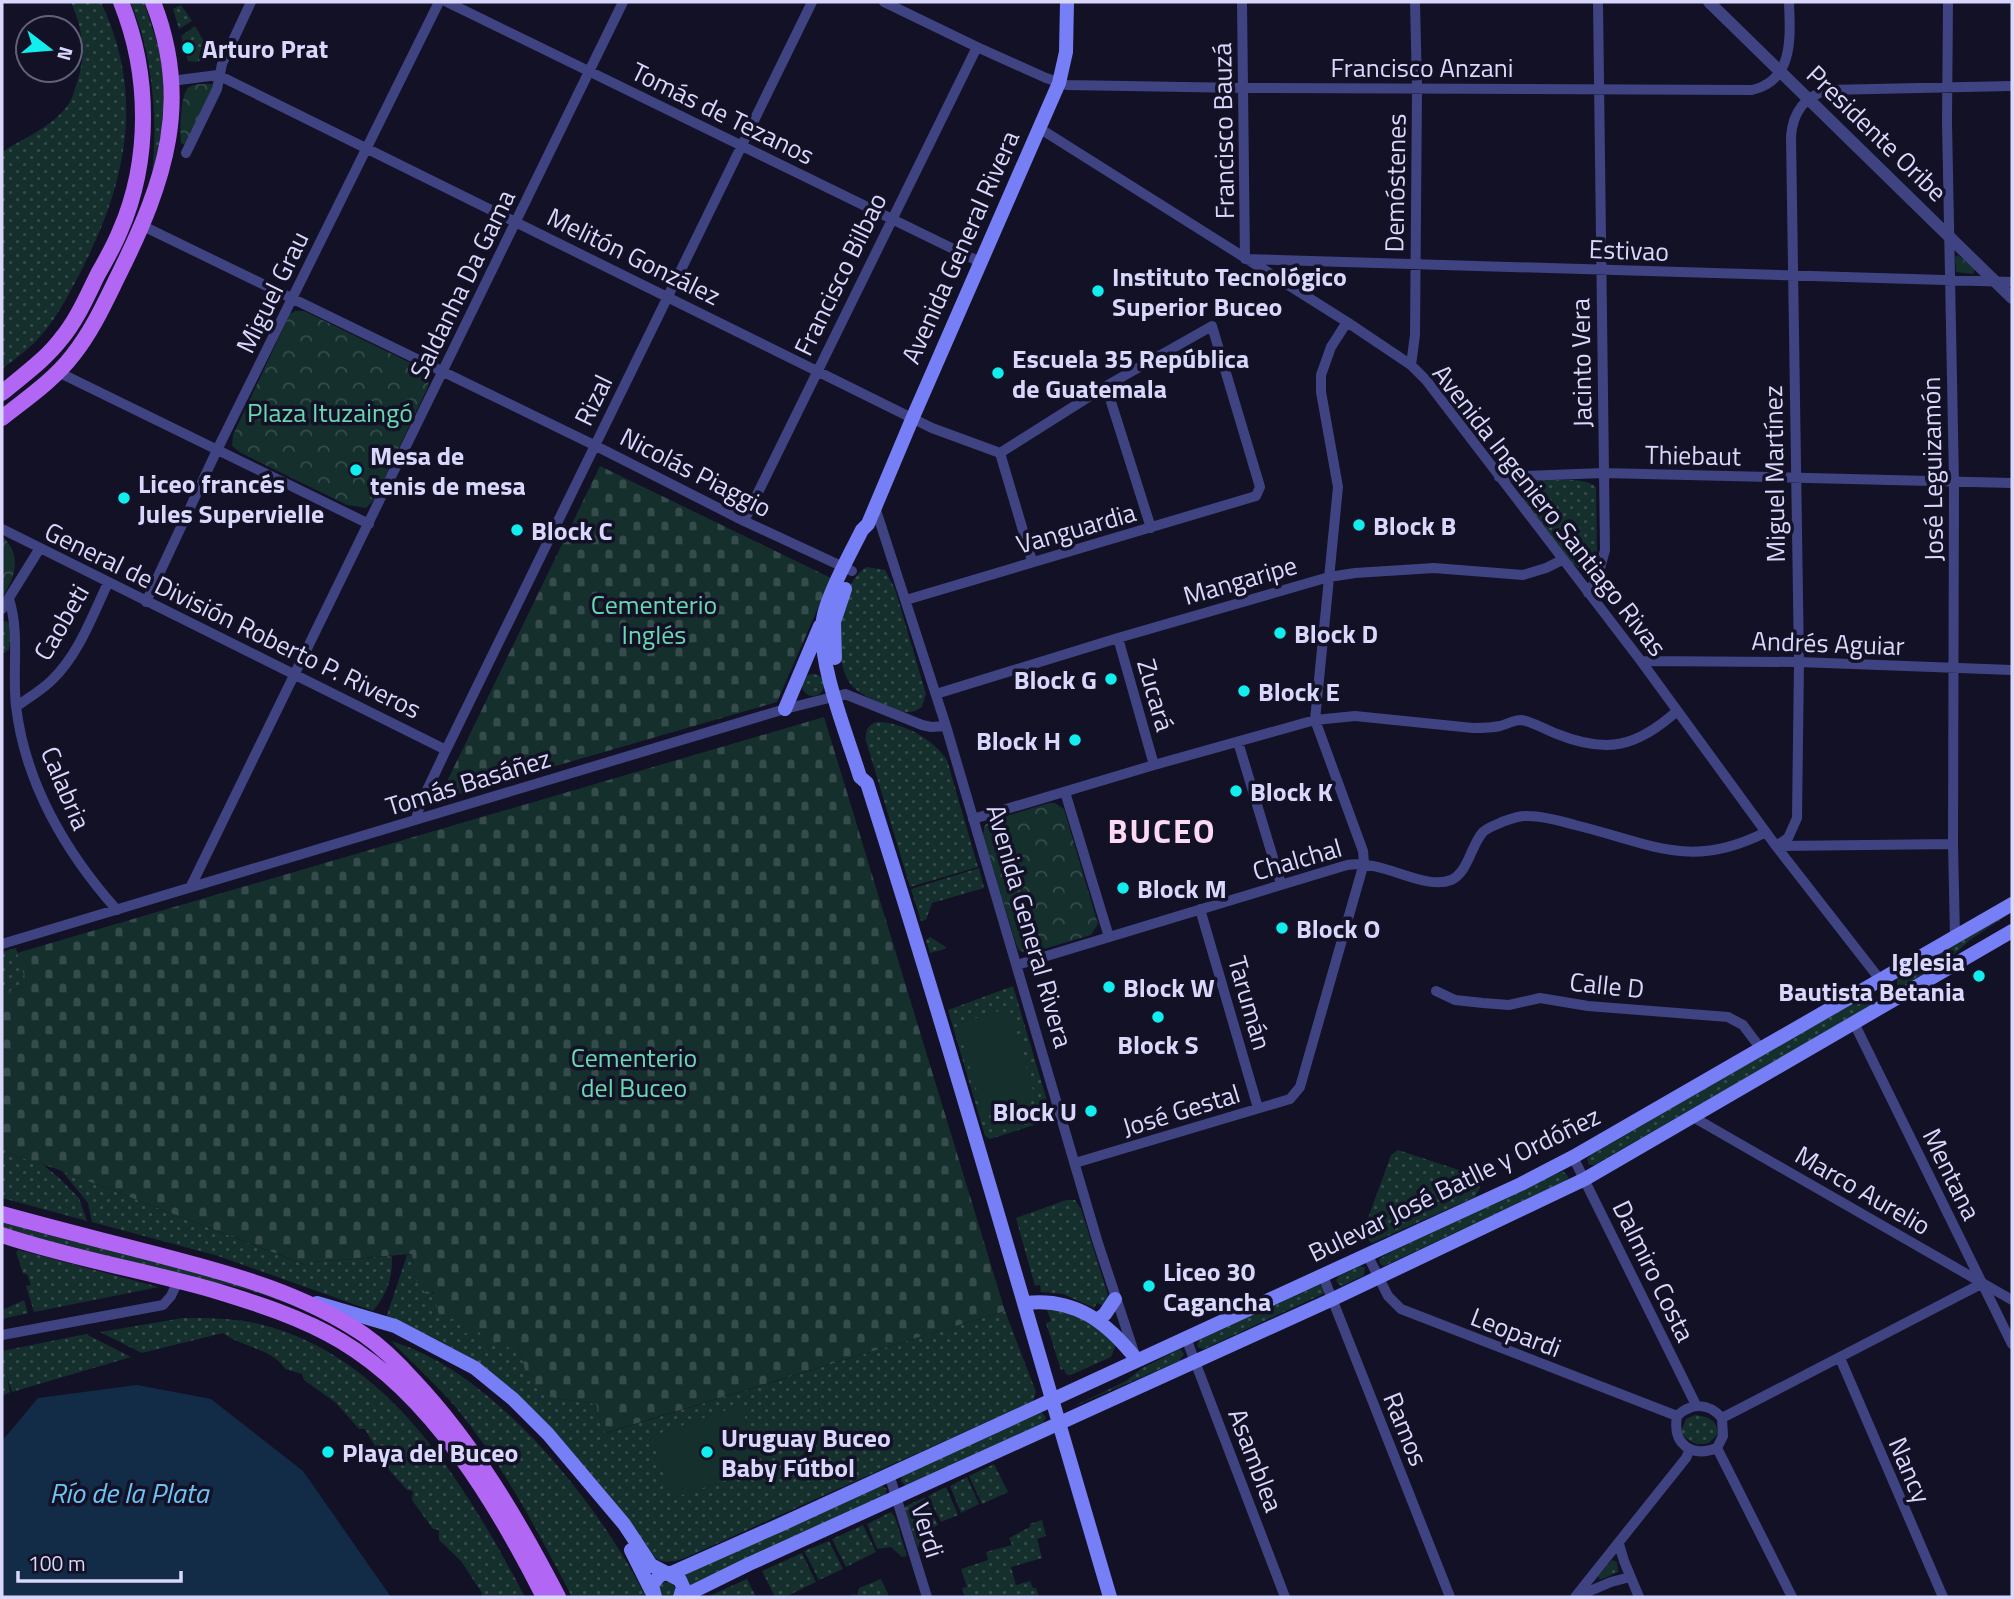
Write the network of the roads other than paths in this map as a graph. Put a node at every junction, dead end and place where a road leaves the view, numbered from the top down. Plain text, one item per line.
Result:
1 (121, 2) edge
2 (153, 2) edge
3 (251, 2) edge
4 (439, 2) edge
5 (447, 2) edge
6 (623, 2) edge
7 (812, 2) edge
8 (884, 2) edge
9 (1067, 2) edge
10 (1242, 2) edge
11 (1415, 2) edge
12 (1598, 2) edge
13 (1709, 2) edge
14 (1789, 2) edge
15 (1948, 2) edge
16 (977, 47) junction
17 (589, 70) junction
18 (1779, 71) junction
19 (218, 75) junction
20 (171, 81) junction
21 (1059, 83) junction
22 (2012, 86) edge
23 (1948, 87) junction
24 (1243, 88) junction
25 (1417, 88) junction
26 (1599, 88) junction
27 (1809, 99) junction
28 (143, 102) junction
29 (1040, 128) junction
30 (742, 145) junction
31 (366, 148) junction
32 (186, 153) dead end
33 (891, 219) junction
34 (515, 221) junction
35 (143, 226) junction
36 (1950, 236) junction
37 (1245, 259) junction
38 (980, 262) junction
39 (1416, 265) junction
40 (1601, 270) junction
41 (1792, 277) junction
42 (1950, 281) junction
43 (1996, 282) junction
44 (2012, 282) edge
45 (667, 295) junction
46 (2012, 298) edge
47 (292, 299) junction
48 (1347, 322) junction
49 (1411, 365) junction
50 (816, 370) junction
51 (58, 372) junction
52 (443, 373) junction
53 (1106, 386) junction
54 (2, 393) edge
55 (912, 417) junction
56 (2, 418) edge
57 (594, 445) junction
58 (217, 450) junction
59 (1000, 453) junction
60 (1603, 473) junction
61 (1499, 477) junction
62 (1795, 478) junction
63 (1954, 482) junction
64 (2012, 483) edge
65 (876, 507) junction
66 (744, 521) junction
67 (369, 524) junction
68 (1151, 528) junction
69 (2, 529) edge
70 (40, 548) junction
71 (1562, 559) junction
72 (1032, 561) junction
73 (848, 569) junction
74 (1329, 577) junction
75 (107, 583) junction
76 (1588, 593) junction
77 (9, 599) junction
78 (906, 600) junction
79 (146, 602) junction
80 (2, 610) edge
81 (823, 619) junction
82 (1118, 638) junction
83 (1642, 661) junction
84 (1799, 662) junction
85 (2, 663) edge
86 (14, 667) junction
87 (1954, 669) junction
88 (2012, 670) edge
89 (295, 674) junction
90 (936, 694) junction
91 (840, 695) junction
92 (16, 707) junction
93 (785, 709) junction
94 (1677, 711) junction
95 (1315, 720) junction
96 (946, 726) junction
97 (1238, 742) junction
98 (446, 750) junction
99 (1154, 765) junction
100 (1065, 792) junction
101 (974, 819) junction
102 (416, 820) junction
103 (1766, 832) junction
104 (1953, 844) junction
105 (1776, 846) junction
106 (1364, 863) junction
107 (1281, 884) junction
108 (191, 886) junction
109 (2012, 904) edge
110 (117, 909) junction
111 (1200, 909) junction
112 (2012, 931) edge
113 (1108, 937) junction
114 (1955, 937) junction
115 (2, 944) edge
116 (1017, 965) junction
117 (1881, 980) junction
118 (1436, 991) dead end
119 (1896, 1000) junction
120 (1854, 1024) junction
121 (1761, 1049) junction
122 (1258, 1108) junction
123 (1693, 1117) junction
124 (1573, 1157) junction
125 (1075, 1163) junction
126 (1585, 1179) junction
127 (2, 1214) edge
128 (2, 1234) edge
129 (1368, 1256) junction
130 (1323, 1276) junction
131 (1379, 1278) junction
132 (178, 1281) junction
133 (1983, 1283) junction
134 (213, 1290) junction
135 (298, 1298) junction
136 (1115, 1299) junction
137 (1332, 1299) junction
138 (2012, 1300) edge
139 (1025, 1303) junction
140 (1097, 1320) junction
141 (351, 1326) junction
142 (2, 1335) edge
143 (1186, 1338) junction
144 (2012, 1344) edge
145 (1840, 1358) junction
146 (1137, 1360) junction
147 (1196, 1362) junction
148 (1052, 1400) junction
149 (1696, 1405) junction
150 (1677, 1416) junction
151 (1722, 1418) junction
152 (1059, 1425) junction
153 (1717, 1448) junction
154 (1690, 1449) junction
155 (889, 1474) junction
156 (895, 1497) junction
157 (1619, 1544) junction
158 (668, 1573) junction
159 (1630, 1577) junction
160 (654, 1595) edge
161 (544, 1597) edge
162 (558, 1597) edge
163 (681, 1597) edge
164 (926, 1597) edge
165 (1110, 1597) edge
166 (1286, 1597) edge
167 (1450, 1597) edge
168 (1576, 1597) edge
169 (1639, 1597) edge
170 (1793, 1597) edge
171 (1943, 1597) edge

1 - 28 main road
2 - 20 main road
3 - 19 street
4 - 31 street, Miguel Grau
5 - 17 street, Tomás de Tezanos
6 - 17 street, Saldanha Da Gama
7 - 30 street, Rizal
8 - 16 street
9 - 21 main road, Avenida General Rivera
10 - 24 street, Francisco Bauzá
11 - 25 street, Demóstenes
12 - 26 street, Jacinto Vera
13 - 18 street, Presidente Oribe
14 - 18 street
15 - 23 street, José Leguizamón
16 - 21 street
16 - 33 street, Francisco Bilbao
17 - 30 street, Tomás de Tezanos
17 - 34 street, Saldanha Da Gama
18 - 26 street, Francisco Anzani
18 - 27 street, Presidente Oribe
19 - 20 street
19 - 31 street, Melitón González
19 - 32 street
20 - 35 main road
21 - 24 street, Francisco Anzani
21 - 29 main road, Avenida General Rivera
22 - 23 street
23 - 27 street
23 - 36 street, José Leguizamón
24 - 25 street, Francisco Anzani
24 - 37 street, Francisco Bauzá
25 - 26 street, Francisco Anzani
25 - 39 street, Demóstenes
26 - 40 street, Jacinto Vera
27 - 36 street, Presidente Oribe
27 - 41 street, Miguel Martínez
28 - 35 main road
28 - 54 main road
29 - 37 street, Avenida Ingeniero Santiago Rivas
29 - 38 main road, Avenida General Rivera
30 - 33 street, Tomás de Tezanos
30 - 45 street, Rizal
31 - 34 street, Melitón González
31 - 47 street, Miguel Grau
33 - 38 street, Tomás de Tezanos
33 - 50 street, Francisco Bilbao
34 - 45 street, Melitón González
34 - 52 street, Saldanha Da Gama
35 - 47 street, Nicolás Piaggio
35 - 51 main road
36 - 42 street, José Leguizamón
36 - 43 street, Presidente Oribe
37 - 39 street, Estivao
37 - 48 street, Avenida Ingeniero Santiago Rivas
38 - 55 main road, Avenida General Rivera
39 - 40 street, Estivao
39 - 49 street, Demóstenes
40 - 41 street, Estivao
40 - 60 street, Jacinto Vera
41 - 42 street, Estivao
41 - 62 street, Miguel Martínez
42 - 43 street, Estivao
42 - 63 street, José Leguizamón
43 - 44 street, Estivao
43 - 46 street, Presidente Oribe
45 - 50 street, Melitón González
45 - 57 street, Rizal
47 - 52 street, Nicolás Piaggio
47 - 58 street, Miguel Grau
48 - 49 street, Avenida Ingeniero Santiago Rivas
48 - 74 street
49 - 61 street, Avenida Ingeniero Santiago Rivas
50 - 55 street, Melitón González
50 - 66 street, Francisco Bilbao
51 - 56 main road
51 - 58 street
52 - 57 street, Nicolás Piaggio
52 - 67 street, Saldanha Da Gama
53 - 59 street
53 - 68 street
53 - 68 street, Vanguardia
55 - 59 street, Melitón González
55 - 65 main road, Avenida General Rivera
57 - 66 street, Nicolás Piaggio
57 - 98 street, Rizal
58 - 67 street
58 - 79 street, Miguel Grau
59 - 72 street
60 - 61 street, Thiebaut
60 - 62 street, Thiebaut
60 - 76 street, Jacinto Vera
61 - 71 street, Avenida Ingeniero Santiago Rivas
62 - 63 street, Thiebaut
62 - 84 street, Miguel Martínez
63 - 64 street, Thiebaut
63 - 87 street, José Leguizamón
65 - 73 main road, Avenida General Rivera
65 - 78 street, Avenida General Rivera
66 - 73 street, Nicolás Piaggio
67 - 89 street, Saldanha Da Gama
68 - 72 street, Vanguardia
69 - 70 street, General de División Roberto P. Riveros
70 - 75 street, General de División Roberto P. Riveros
70 - 77 street
71 - 74 street, Mangaripe
71 - 76 street, Avenida Ingeniero Santiago Rivas
72 - 78 street, Vanguardia
73 - 81 main road, Avenida General Rivera
73 - 91 main road, Avenida General Rivera
74 - 82 street, Mangaripe
74 - 95 street
75 - 79 street, General de División Roberto P. Riveros
75 - 92 street, Caobeti
76 - 83 street, Avenida Ingeniero Santiago Rivas
77 - 80 street
77 - 86 street, Calabria
78 - 90 street, Avenida General Rivera
79 - 89 street, General de División Roberto P. Riveros
81 - 91 main road, Avenida General Rivera
81 - 93 main road
82 - 90 street, Mangaripe
82 - 99 street, Zucará
83 - 84 street, Andrés Aguiar
83 - 94 street, Avenida Ingeniero Santiago Rivas
84 - 87 street, Andrés Aguiar
84 - 105 street, Miguel Martínez
85 - 86 street
86 - 92 street, Calabria
87 - 88 street, Andrés Aguiar
87 - 104 street, José Leguizamón
89 - 98 street, General de División Roberto P. Riveros
89 - 108 street, Saldanha Da Gama
90 - 96 street, Avenida General Rivera
91 - 93 street, Tomás Basáñez
91 - 96 street
91 - 139 main road, Avenida General Rivera
92 - 110 street, Calabria
93 - 102 street, Tomás Basáñez
94 - 95 street
94 - 103 street, Avenida Ingeniero Santiago Rivas
95 - 97 street
95 - 106 street
96 - 101 street, Avenida General Rivera
97 - 99 street
97 - 107 street
98 - 102 street, Rizal
99 - 100 street
100 - 101 street
100 - 113 street
101 - 116 street, Avenida General Rivera
102 - 108 street, Tomás Basáñez
103 - 105 street, Avenida Ingeniero Santiago Rivas
103 - 106 street, Chalchal
104 - 105 street
104 - 114 street, José Leguizamón
105 - 117 street, Avenida Ingeniero Santiago Rivas
106 - 107 street, Chalchal
106 - 122 street, José Gestal
107 - 111 street, Chalchal
108 - 110 street, Tomás Basáñez
109 - 114 main road, Bulevar José Batlle y Ordóñez
110 - 115 street, Tomás Basáñez
111 - 113 street, Chalchal
111 - 122 street, Tarumán
112 - 119 main road, Bulevar José Batlle y Ordóñez
113 - 116 street, Chalchal
114 - 117 main road, Bulevar José Batlle y Ordóñez
116 - 125 street, Avenida General Rivera
117 - 119 street, Avenida Ingeniero Santiago Rivas
117 - 121 main road, Bulevar José Batlle y Ordóñez
118 - 121 street, Calle D
119 - 120 main road, Bulevar José Batlle y Ordóñez
120 - 123 main road, Bulevar José Batlle y Ordóñez
120 - 133 street, Mentana
121 - 124 main road, Bulevar José Batlle y Ordóñez
122 - 125 street, José Gestal
123 - 126 main road, Bulevar José Batlle y Ordóñez
123 - 133 street, Marco Aurelio
124 - 126 street, Dalmiro Costa
124 - 129 main road, Bulevar José Batlle y Ordóñez
125 - 136 street, Avenida General Rivera
126 - 131 main road, Bulevar José Batlle y Ordóñez
126 - 149 street, Dalmiro Costa
127 - 135 main road
128 - 132 main road
129 - 130 main road, Bulevar José Batlle y Ordóñez
129 - 131 street, Leopardi
130 - 137 street, Ramos
130 - 143 main road, Bulevar José Batlle y Ordóñez
131 - 137 main road, Bulevar José Batlle y Ordóñez
131 - 150 street, Leopardi
132 - 134 main road
132 - 142 street
133 - 138 street, Marco Aurelio
133 - 144 street, Mentana
133 - 145 street
134 - 141 main road
134 - 161 main road
135 - 141 main road
135 - 158 main road
136 - 140 main road
136 - 146 street, Avenida General Rivera
137 - 147 main road, Bulevar José Batlle y Ordóñez
137 - 167 street, Ramos
139 - 140 main road
139 - 148 main road, Avenida General Rivera
140 - 146 main road
141 - 160 main road
141 - 162 main road
143 - 146 main road, Bulevar José Batlle y Ordóñez
143 - 147 street, Asamblea
145 - 151 street
145 - 171 street, Nancy
146 - 148 main road, Bulevar José Batlle y Ordóñez
147 - 152 main road, Bulevar José Batlle y Ordóñez
147 - 166 street, Asamblea
148 - 152 main road, Avenida General Rivera
148 - 155 main road, Bulevar José Batlle y Ordóñez
149 - 150 street
149 - 151 street
150 - 154 street
151 - 153 street
152 - 156 main road, Bulevar José Batlle y Ordóñez
152 - 165 main road, Avenida General Rivera
153 - 154 street
153 - 170 street
154 - 157 street
155 - 156 street, Verdi
155 - 158 main road, Bulevar José Batlle y Ordóñez
156 - 163 main road, Bulevar José Batlle y Ordóñez
156 - 164 street, Verdi
157 - 159 street
157 - 168 street
158 - 160 main road
158 - 163 main road
159 - 168 street
159 - 169 street

